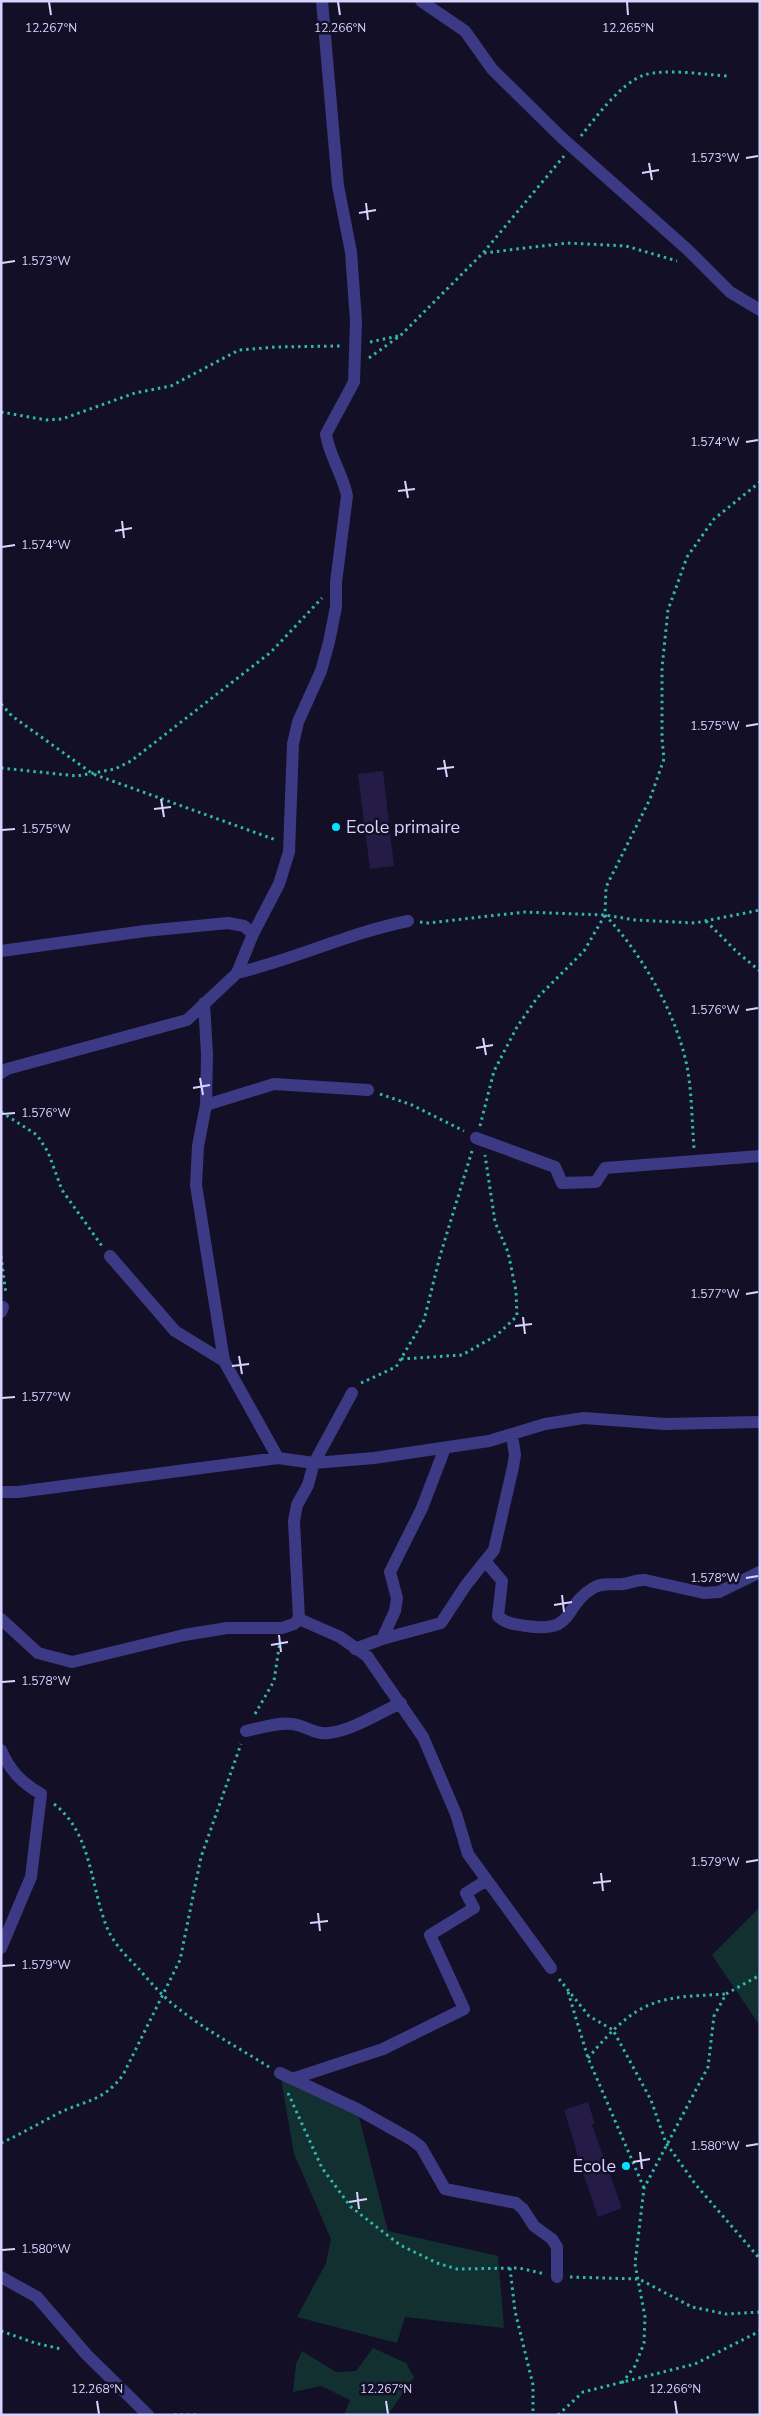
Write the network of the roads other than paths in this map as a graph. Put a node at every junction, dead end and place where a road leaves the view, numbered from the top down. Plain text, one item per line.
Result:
1 (322, 1) edge
2 (421, 1) edge
3 (760, 310) edge
4 (408, 920) road end
5 (253, 934) junction
6 (1, 951) edge
7 (237, 973) junction
8 (204, 1003) junction
9 (1, 1073) edge
10 (368, 1090) road end
11 (206, 1105) junction
12 (476, 1138) road end
13 (760, 1156) edge
14 (110, 1256) road end
15 (224, 1361) junction
16 (352, 1393) road end
17 (760, 1422) edge
18 (512, 1435) junction
19 (445, 1448) junction
20 (278, 1458) junction
21 (314, 1463) junction
22 (1, 1492) edge
23 (486, 1562) junction
24 (760, 1572) edge
25 (1, 1619) edge
26 (298, 1619) junction
27 (382, 1639) junction
28 (355, 1649) junction
29 (401, 1703) junction
30 (246, 1731) road end
31 (1, 1750) edge
32 (487, 1880) junction
33 (1, 1948) edge
34 (551, 1968) road end
35 (280, 2073) road end
36 (292, 2079) junction
37 (1, 2277) edge
38 (557, 2277) road end
39 (148, 2415) edge

1 - 5 street
2 - 3 street
4 - 7 street
5 - 6 street
5 - 7 street
7 - 8 street
8 - 9 street
8 - 11 street
10 - 11 street
11 - 15 street
12 - 13 street
14 - 15 street
15 - 20 street
16 - 21 street
17 - 18 street
18 - 19 street
18 - 23 street
19 - 21 street
19 - 27 street
20 - 21 street
20 - 22 street
21 - 26 street
23 - 24 street
23 - 27 street
25 - 26 street
26 - 28 street
27 - 28 street
28 - 29 street
29 - 30 street
29 - 32 street
31 - 33 street
32 - 34 street
32 - 36 street
35 - 36 street
36 - 38 street
37 - 39 street

